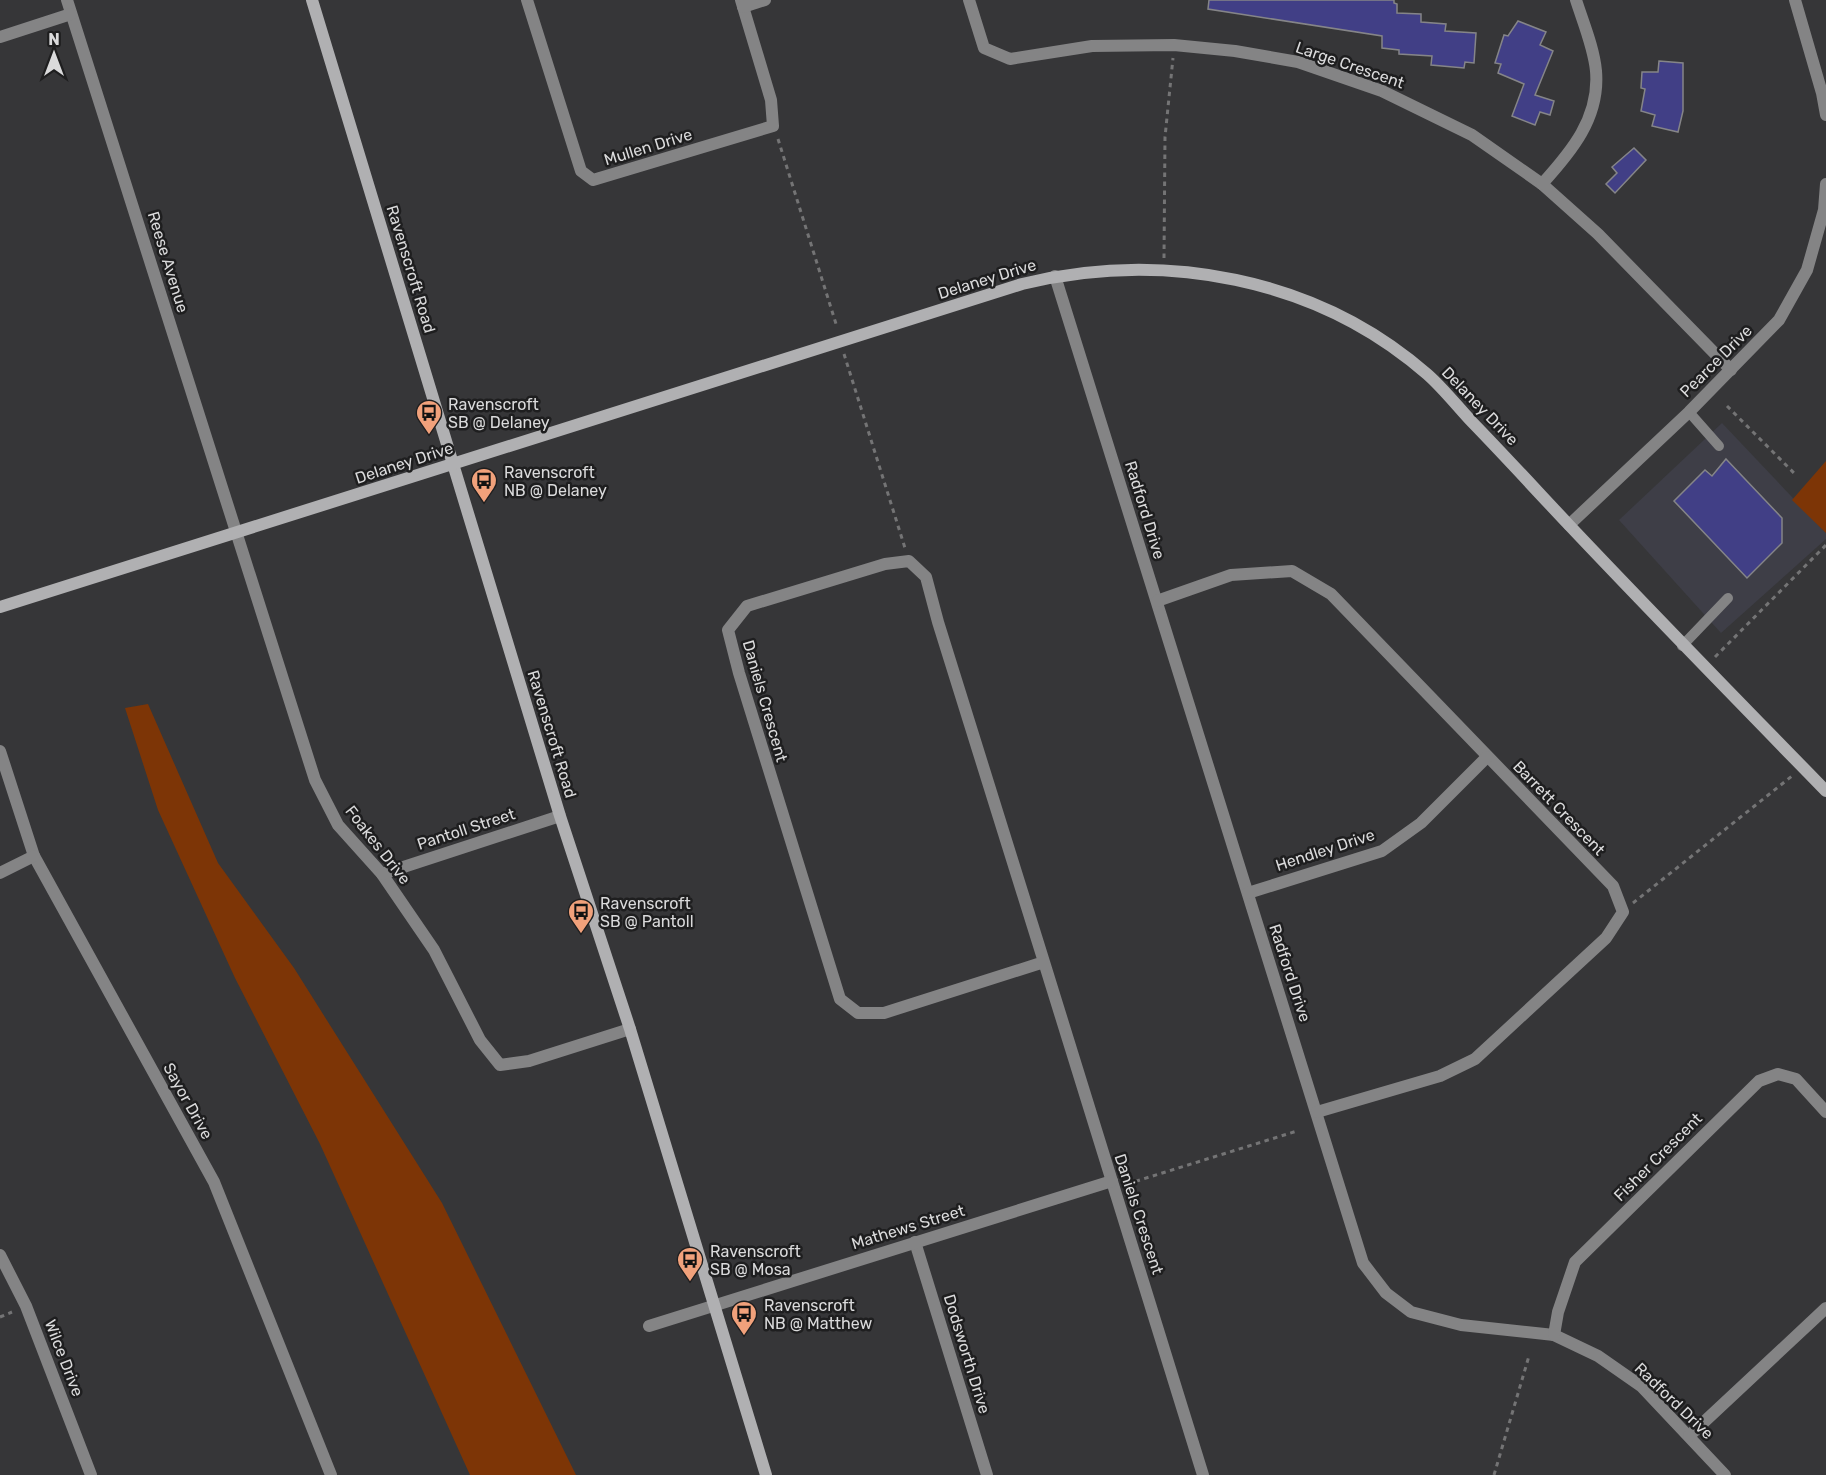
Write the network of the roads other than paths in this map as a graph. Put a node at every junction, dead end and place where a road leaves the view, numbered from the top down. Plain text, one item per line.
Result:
1 (67, 0) edge
2 (312, 0) edge
3 (527, 0) edge
4 (765, 0) edge
5 (969, 0) edge
6 (1576, 0) edge
7 (1795, 0) edge
8 (742, 3) edge
9 (71, 14) junction
10 (0, 37) edge
11 (1826, 116) edge
12 (1542, 184) junction
13 (1826, 184) edge
14 (1055, 276) junction
15 (1731, 370) junction
16 (1689, 412) junction
17 (1719, 446) dead end
18 (453, 465) junction
19 (1569, 525) junction
20 (236, 533) junction
21 (1728, 598) dead end
22 (1157, 602) junction
23 (0, 607) edge
24 (1682, 646) junction
25 (0, 751) edge
26 (1487, 757) junction
27 (1826, 791) edge
28 (560, 816) junction
29 (34, 856) junction
30 (0, 873) edge
31 (382, 874) junction
32 (1248, 893) junction
33 (1044, 963) junction
34 (630, 1029) junction
35 (1317, 1112) junction
36 (1826, 1112) edge
37 (1112, 1181) junction
38 (915, 1242) junction
39 (0, 1255) edge
40 (714, 1305) junction
41 (1826, 1308) edge
42 (649, 1326) dead end
43 (1554, 1335) junction
44 (1689, 1436) junction
45 (91, 1475) edge
46 (332, 1475) edge
47 (766, 1475) edge
48 (987, 1475) edge
49 (1203, 1475) edge
50 (1725, 1475) edge

1 - 9 street, Reese Avenue
2 - 18 street, Ravenscroft Road
3 - 8 street, Mullen Drive
4 - 8 street
5 - 12 street, Large Crescent
6 - 12 street
7 - 11 street
9 - 10 street
9 - 20 street, Reese Avenue
12 - 15 street, Large Crescent
13 - 15 street, Pearce Drive
14 - 18 street, Delaney Drive
14 - 19 street, Delaney Drive
14 - 22 street, Radford Drive
15 - 16 street, Pearce Drive
16 - 17 lane
16 - 19 street, Pearce Drive
18 - 20 street, Delaney Drive
18 - 28 street, Ravenscroft Road
19 - 24 street, Delaney Drive
20 - 23 street, Delaney Drive
20 - 31 street, Foakes Drive
21 - 24 lane
22 - 26 street, Barrett Crescent
22 - 32 street, Radford Drive
24 - 27 street, Delaney Drive
25 - 29 street, Sayor Drive
26 - 32 street, Hendley Drive
26 - 35 street, Barrett Crescent
28 - 31 street, Pantoll Street
28 - 34 street, Ravenscroft Road
29 - 30 street
29 - 46 street, Sayor Drive
31 - 34 street, Foakes Drive
32 - 35 street, Radford Drive
33 - 33 street, Daniels Crescent
33 - 37 street, Daniels Crescent
34 - 40 street, Ravenscroft Road
35 - 43 street, Radford Drive
36 - 43 street, Fisher Crescent
37 - 38 street, Mathews Street
37 - 49 street, Daniels Crescent
38 - 40 street, Mathews Street
38 - 48 street, Dodsworth Drive
39 - 45 street, Wilce Drive
40 - 42 street, Mathews Street
40 - 47 street, Ravenscroft Road
41 - 44 street
43 - 44 street, Radford Drive
44 - 50 street, Radford Drive

